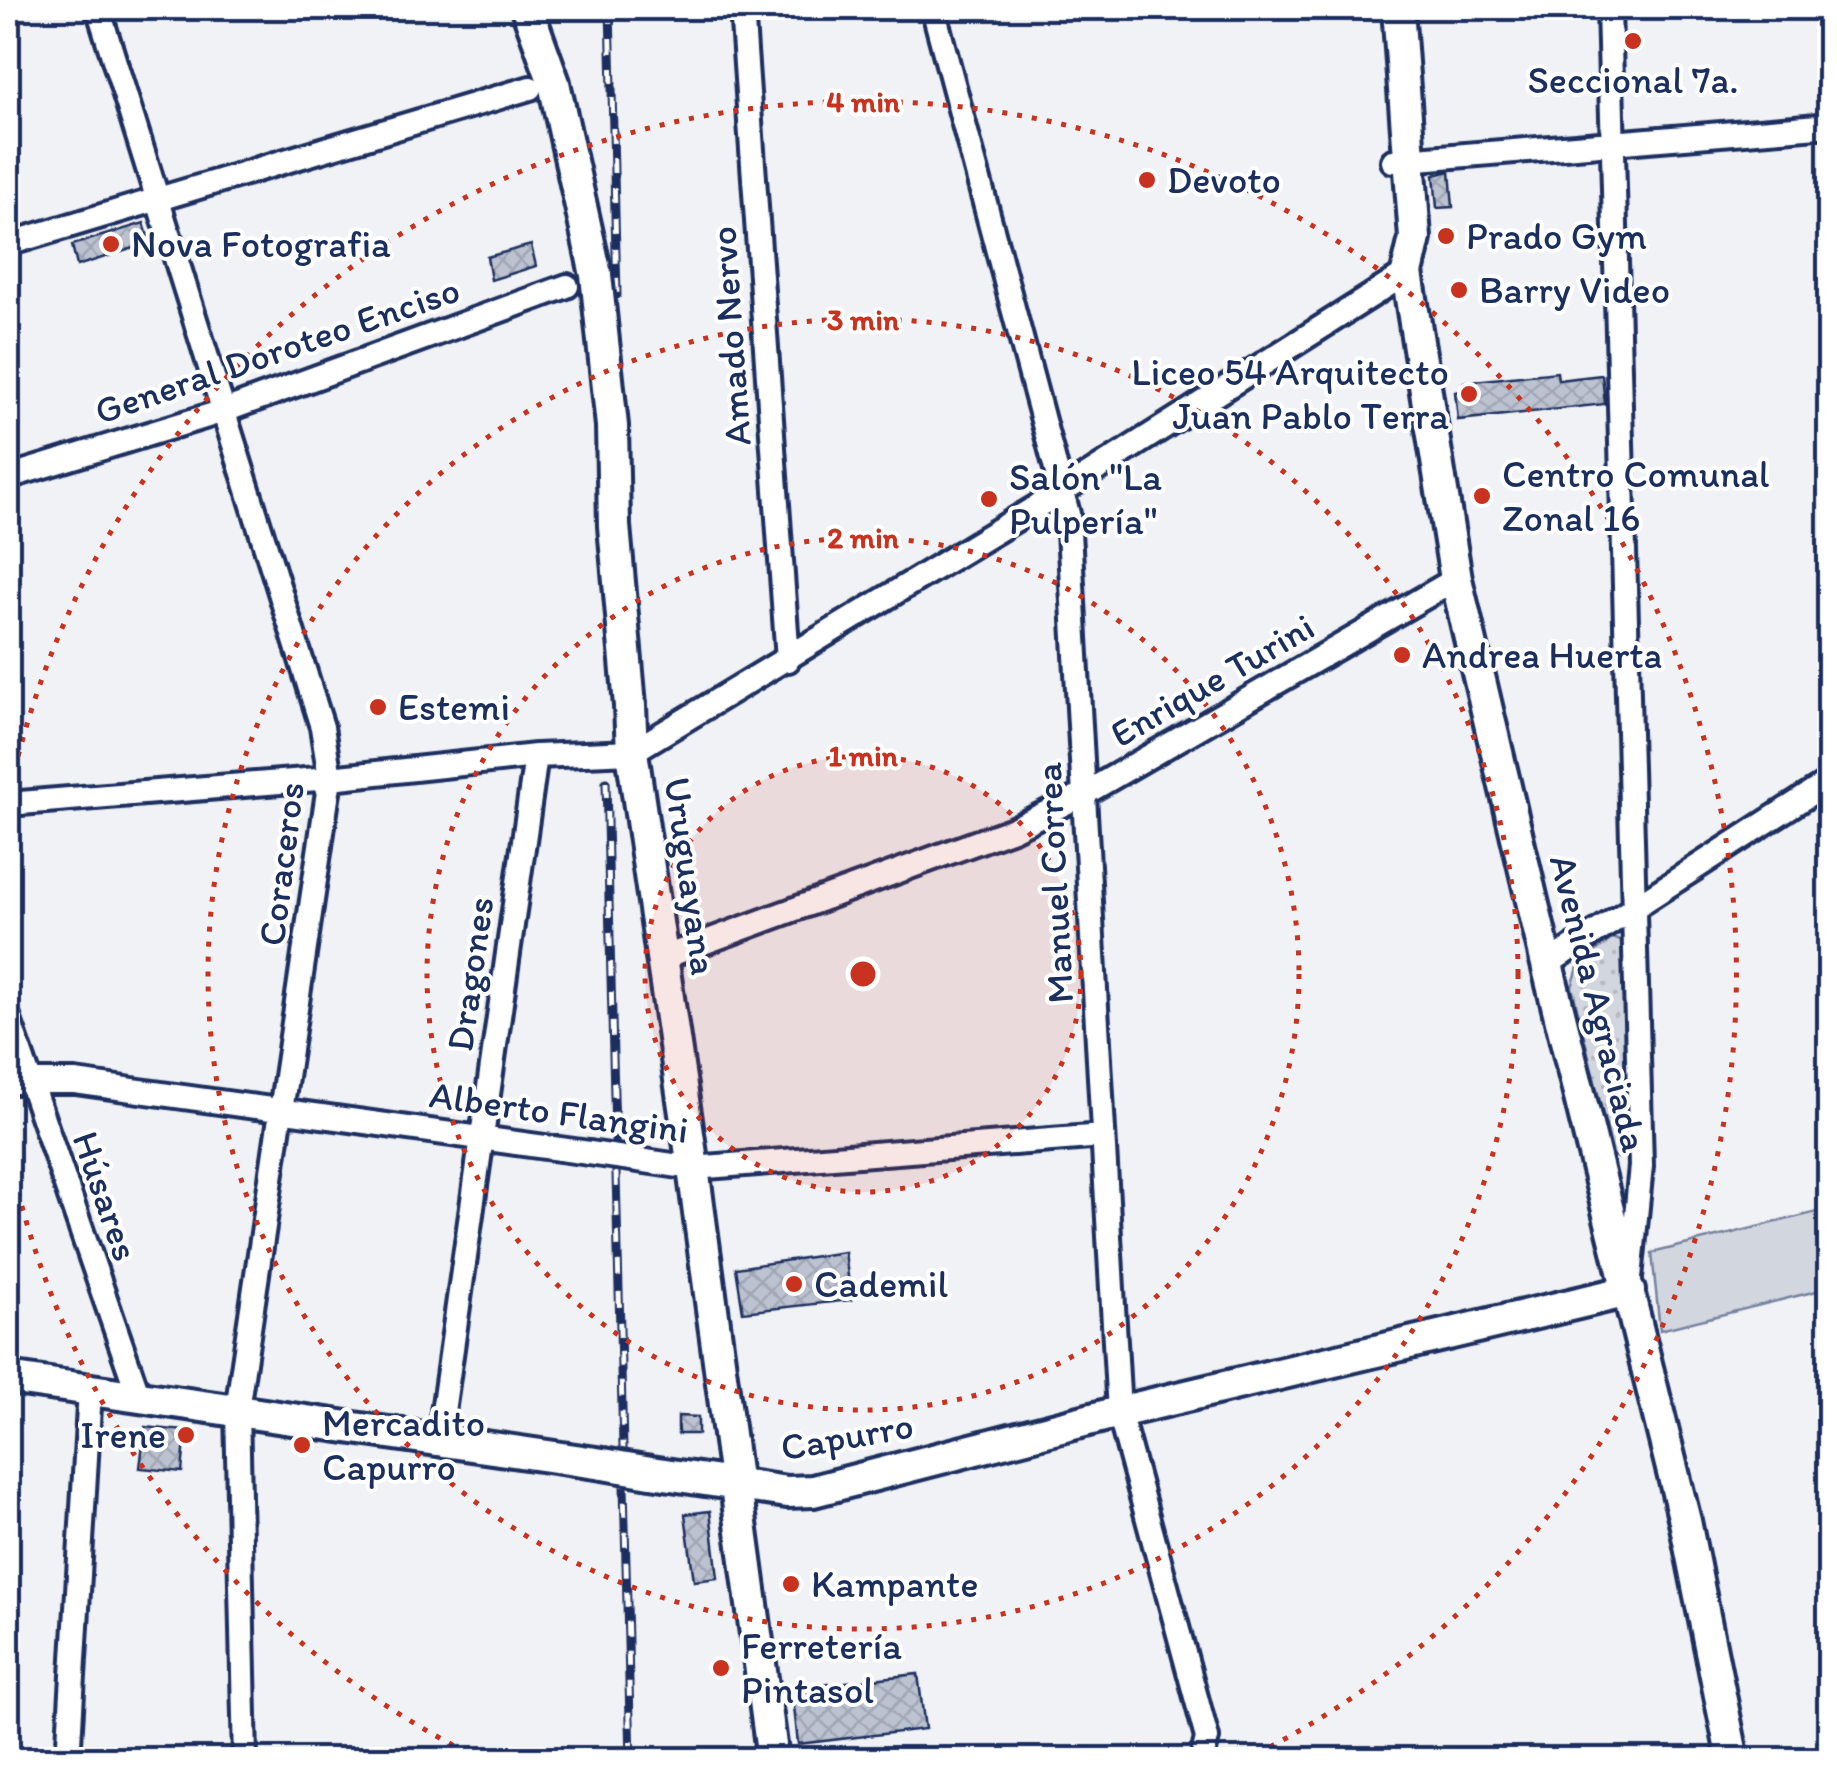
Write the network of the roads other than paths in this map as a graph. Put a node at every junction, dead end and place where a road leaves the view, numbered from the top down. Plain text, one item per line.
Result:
1 (98, 8) edge
2 (526, 8) edge
3 (742, 8) edge
4 (934, 8) edge
5 (1381, 8) edge
6 (1398, 8) edge
7 (1609, 8) edge
8 (530, 88) dead end
9 (1830, 125) edge
10 (1613, 143) junction
11 (1401, 160) junction
12 (156, 200) junction
13 (8, 244) edge
14 (1408, 267) junction
15 (567, 286) dead end
16 (224, 411) junction
17 (8, 477) edge
18 (1061, 492) junction
19 (1456, 579) junction
20 (788, 660) junction
21 (632, 752) junction
22 (536, 756) junction
23 (330, 778) junction
24 (1830, 781) edge
25 (1084, 794) junction
26 (8, 804) edge
27 (1634, 908) junction
28 (662, 958) junction
29 (1547, 964) junction
30 (8, 1017) edge
31 (19, 1082) edge
32 (283, 1110) junction
33 (1103, 1136) junction
34 (482, 1137) junction
35 (693, 1168) junction
36 (1629, 1292) junction
37 (8, 1378) edge
38 (90, 1390) junction
39 (139, 1397) junction
40 (237, 1410) junction
41 (1119, 1412) junction
42 (438, 1440) junction
43 (737, 1485) junction
44 (68, 1760) edge
45 (245, 1760) edge
46 (772, 1760) edge
47 (1202, 1760) edge
48 (1733, 1760) edge

1 - 12 street, Coraceros
2 - 21 street, Uruguayana, bridge
3 - 20 street, Amado Nervo
4 - 18 street, Manuel Correa
5 - 11 street, Avenida Agraciada
6 - 11 street, Avenida Agraciada
7 - 10 street
8 - 12 street
9 - 10 street
10 - 11 street
10 - 27 street
11 - 14 street, Avenida Agraciada
12 - 13 street
12 - 16 street, Coraceros
14 - 18 street
14 - 19 street, Avenida Agraciada
15 - 16 street, General Doroteo Enciso
16 - 17 street, General Doroteo Enciso
16 - 23 street, Coraceros
18 - 20 street
18 - 25 street, Manuel Correa
19 - 25 street, Enrique Turini
19 - 29 street, Avenida Agraciada
20 - 21 street
21 - 22 street
21 - 28 street, Uruguayana
22 - 23 street
22 - 34 street, Dragones
23 - 26 street
23 - 32 street, Coraceros
24 - 27 street
25 - 28 street, Enrique Turini
25 - 33 street, Manuel Correa
27 - 29 street
27 - 36 street
28 - 35 street, Uruguayana
29 - 36 street, Avenida Agraciada
30 - 31 street, Húsares
31 - 32 street, Alberto Flangini
31 - 39 street, Húsares
32 - 34 street, Alberto Flangini
32 - 40 street, Coraceros
33 - 35 street, Alberto Flangini
33 - 41 street, Manuel Correa
34 - 35 street, Alberto Flangini, bridge
34 - 42 street, Dragones
35 - 43 street, Uruguayana
36 - 41 street, Capurro
36 - 48 street, Avenida Agraciada
37 - 38 street, Capurro
38 - 39 street, Capurro
38 - 44 street
39 - 40 street, Capurro
40 - 42 street, Capurro
40 - 45 street, Coraceros
41 - 43 street, Capurro
41 - 47 street, Manuel Correa
42 - 43 street, Capurro, bridge
43 - 46 street, Uruguayana

